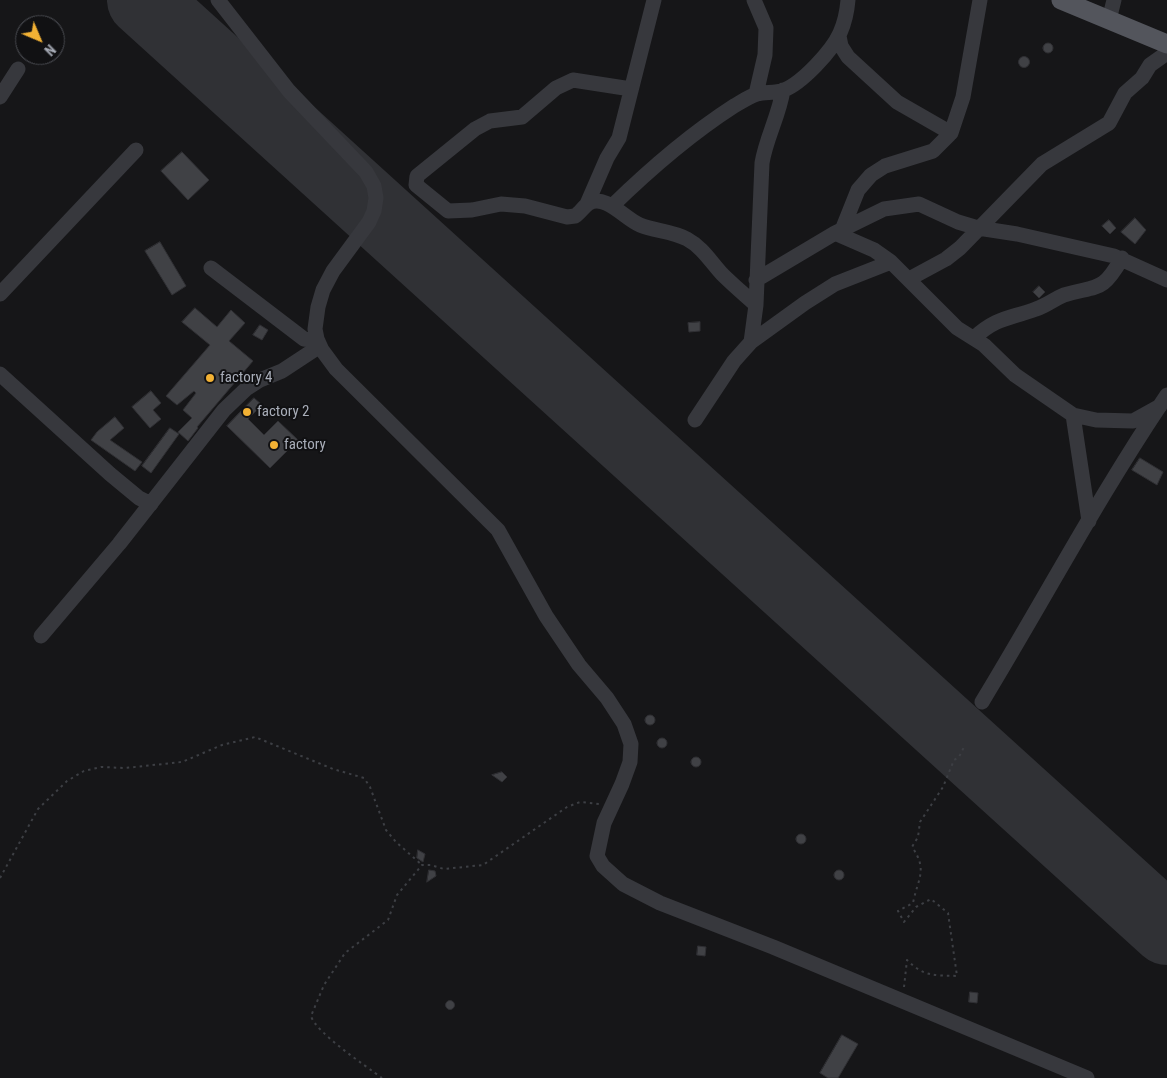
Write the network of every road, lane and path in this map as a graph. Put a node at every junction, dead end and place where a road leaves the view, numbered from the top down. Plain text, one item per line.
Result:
1 (218, 0) edge
2 (654, 0) edge
3 (754, 0) edge
4 (848, 0) edge
5 (980, 0) edge
6 (1061, 0) edge
7 (1114, 0) edge
8 (1109, 20) junction
9 (839, 36) junction
10 (1167, 44) edge
11 (1167, 52) edge
12 (18, 70) dead end
13 (631, 89) junction
14 (784, 90) junction
15 (756, 94) junction
16 (0, 98) edge
17 (951, 133) junction
18 (136, 150) dead end
19 (587, 204) junction
20 (612, 206) junction
21 (978, 228) junction
22 (838, 231) junction
23 (1122, 258) junction
24 (891, 262) junction
25 (211, 268) dead end
26 (909, 279) junction
27 (756, 280) junction
28 (1167, 280) edge
29 (0, 294) edge
30 (756, 305) junction
31 (974, 338) junction
32 (751, 342) junction
33 (319, 344) junction
34 (0, 374) edge
35 (1163, 400) edge
36 (1073, 415) junction
37 (695, 420) dead end
38 (151, 504) junction
39 (1088, 521) junction
40 (41, 636) dead end
41 (982, 702) dead end
42 (965, 745) dead end
43 (613, 805) junction
44 (422, 865) junction
45 (0, 878) edge
46 (903, 1000) junction
47 (382, 1078) edge
48 (1088, 1078) edge

1 - 33 street
2 - 13 street
3 - 15 street
4 - 9 street
5 - 17 street
6 - 8 main road
7 - 8 street
8 - 10 main road
9 - 14 street
9 - 17 street
11 - 21 street
12 - 16 street
13 - 19 street
13 - 19 street
14 - 15 street
14 - 27 street
15 - 20 street
17 - 22 street
18 - 29 street
19 - 20 street
20 - 30 street
21 - 22 street
21 - 23 street
21 - 26 street
22 - 24 street
22 - 27 street
23 - 28 street
23 - 31 street
24 - 26 street
24 - 32 street
25 - 33 street
26 - 31 street
27 - 30 street
30 - 32 street
31 - 36 street
32 - 37 street
33 - 38 street
33 - 43 street
34 - 38 street
35 - 36 street
35 - 39 street
36 - 39 street
38 - 40 street
39 - 41 street
42 - 46 path
43 - 44 path
43 - 46 street
44 - 45 path
44 - 47 path
46 - 48 street

